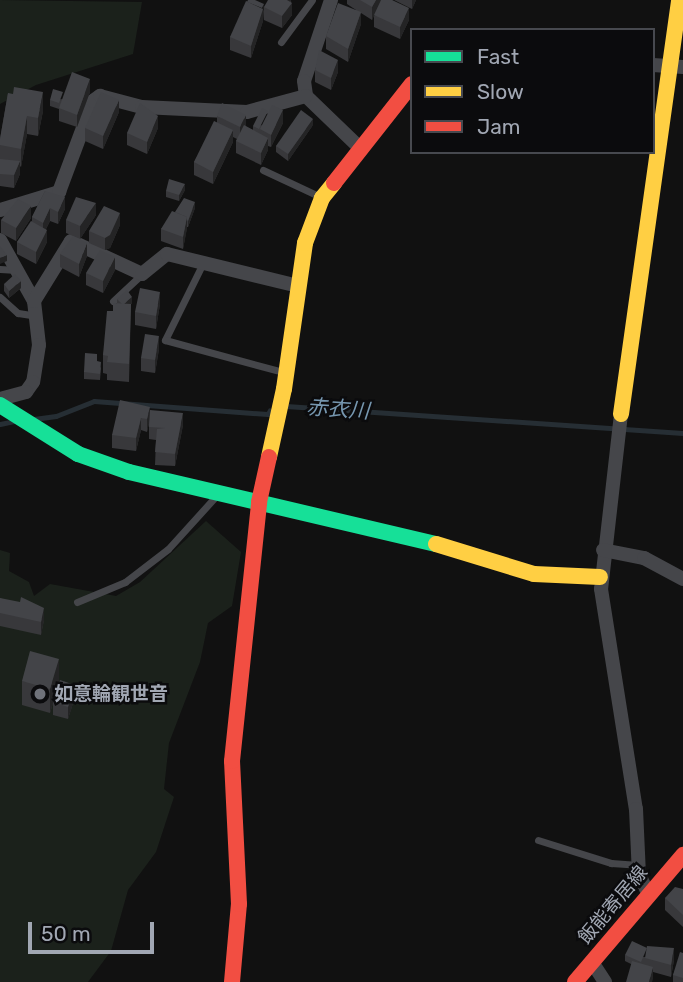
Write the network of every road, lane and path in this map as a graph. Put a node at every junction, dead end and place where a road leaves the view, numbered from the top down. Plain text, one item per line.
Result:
1 (312, 0) edge
2 (331, 0) edge
3 (679, 0) edge
4 (281, 42) dead end
5 (655, 65) edge
6 (677, 66) edge
7 (410, 87) edge
8 (306, 96) junction
9 (361, 149) junction
10 (263, 170) dead end
11 (322, 198) junction
12 (0, 211) edge
13 (0, 240) edge
14 (203, 263) junction
15 (0, 269) edge
16 (18, 270) junction
17 (142, 274) junction
18 (298, 286) junction
19 (0, 297) edge
20 (34, 301) junction
21 (113, 301) edge
22 (37, 316) junction
23 (287, 374) junction
24 (0, 402) edge
25 (621, 414) joint
26 (217, 495) junction
27 (259, 502) junction
28 (603, 550) junction
29 (600, 577) junction
30 (683, 579) edge
31 (77, 602) dead end
32 (538, 840) dead end
33 (683, 856) edge
34 (638, 865) junction
35 (649, 895) junction
36 (593, 962) junction
37 (232, 982) edge
38 (575, 982) edge
39 (606, 982) edge

1 - 4 lane
2 - 8 street
3 - 6 street
5 - 6 street
6 - 25 street
7 - 9 street
8 - 9 street
8 - 12 street
9 - 11 street
10 - 11 lane
11 - 18 street
13 - 16 street
14 - 17 street
14 - 18 street
14 - 23 lane
15 - 16 lane
16 - 20 street
17 - 20 street
17 - 21 lane
18 - 23 street
19 - 22 lane
20 - 22 street
22 - 24 street
23 - 27 street
24 - 26 street
25 - 28 street
26 - 27 street
26 - 31 lane
27 - 29 street
27 - 37 street
28 - 29 street
28 - 30 street
29 - 34 street
32 - 34 lane
33 - 35 street, 飯能寄居線
34 - 35 street
35 - 36 street, 飯能寄居線
36 - 38 street, 飯能寄居線
36 - 39 street

